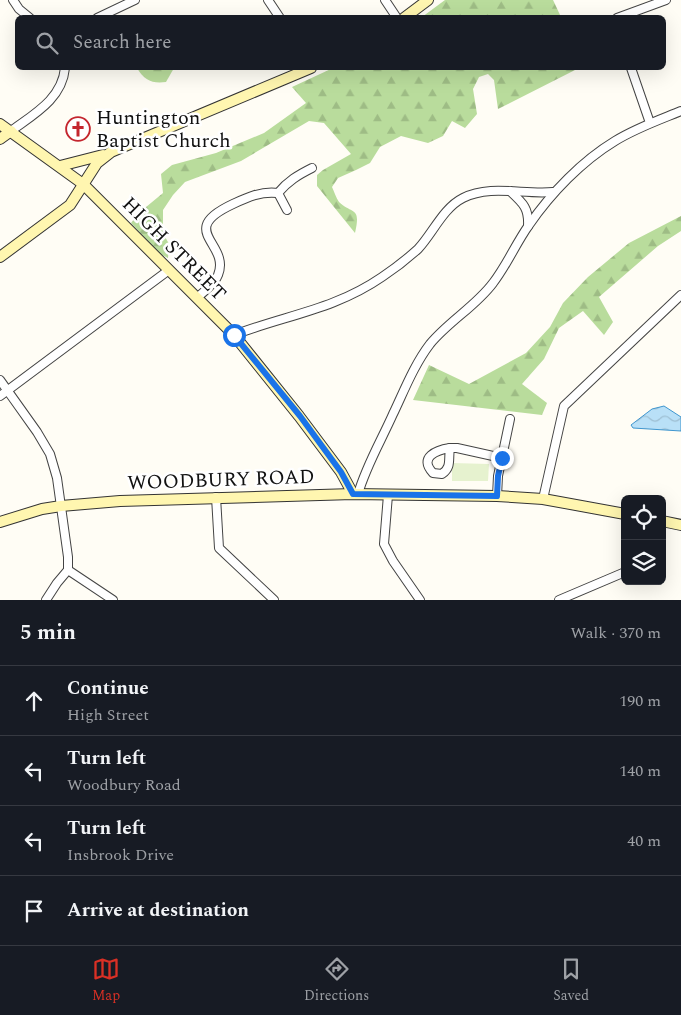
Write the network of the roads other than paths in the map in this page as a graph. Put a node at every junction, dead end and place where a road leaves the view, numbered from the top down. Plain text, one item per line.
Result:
1 (13, 0) edge
2 (136, 0) edge
3 (268, 0) edge
4 (385, 0) edge
5 (428, 0) edge
6 (640, 0) edge
7 (666, 0) edge
8 (642, 8) junction
9 (26, 15) edge
10 (104, 15) edge
11 (278, 15) edge
12 (395, 15) edge
13 (408, 15) edge
14 (624, 15) edge
15 (65, 70) edge
16 (306, 70) edge
17 (632, 70) edge
18 (681, 111) edge
19 (650, 123) junction
20 (0, 124) edge
21 (11, 131) junction
22 (0, 139) edge
23 (112, 152) junction
24 (60, 166) junction
25 (312, 168) dead end
26 (84, 184) junction
27 (510, 191) junction
28 (553, 192) junction
29 (278, 193) junction
30 (287, 210) dead end
31 (528, 226) junction
32 (0, 257) edge
33 (169, 270) junction
34 (197, 298) junction
35 (679, 299) edge
36 (234, 335) junction
37 (0, 380) edge
38 (7, 390) junction
39 (0, 396) edge
40 (510, 419) dead end
41 (450, 448) dead end
42 (502, 458) junction
43 (356, 494) junction
44 (388, 495) junction
45 (497, 496) junction
46 (216, 497) junction
47 (543, 499) junction
48 (61, 506) junction
49 (621, 513) edge
50 (0, 522) edge
51 (666, 523) edge
52 (681, 525) edge
53 (68, 570) junction
54 (621, 574) edge
55 (46, 600) edge
56 (113, 600) edge
57 (274, 600) edge
58 (420, 600) edge
59 (558, 600) edge

1 - 9 street
2 - 10 street
3 - 11 street
4 - 12 street
5 - 13 main road
6 - 8 street
7 - 8 street
8 - 14 street
15 - 21 street
16 - 23 main road
17 - 19 street
18 - 19 street
19 - 28 street
20 - 21 main road, HIGH STREET
21 - 22 main road
21 - 24 main road, HIGH STREET
23 - 24 main road
23 - 26 main road
24 - 26 main road, HIGH STREET
25 - 29 street
26 - 32 main road
26 - 33 main road, HIGH STREET
27 - 28 street
27 - 31 street
27 - 36 street
28 - 31 street
29 - 30 street
29 - 34 street
31 - 43 street
33 - 34 main road, HIGH STREET
33 - 38 street
34 - 36 main road, HIGH STREET
35 - 47 street
36 - 43 main road, HIGH STREET
37 - 38 street
38 - 39 street
38 - 48 street
40 - 42 street
41 - 42 street
42 - 45 street
43 - 44 main road, WOODBURY ROAD
43 - 46 main road, WOODBURY ROAD
44 - 45 main road, WOODBURY ROAD
44 - 58 street
45 - 47 main road, WOODBURY ROAD
46 - 48 main road, WOODBURY ROAD
46 - 57 street
47 - 49 main road, WOODBURY ROAD
48 - 50 main road, WOODBURY ROAD
48 - 53 street
51 - 52 main road
53 - 55 street
53 - 56 street
54 - 59 street

